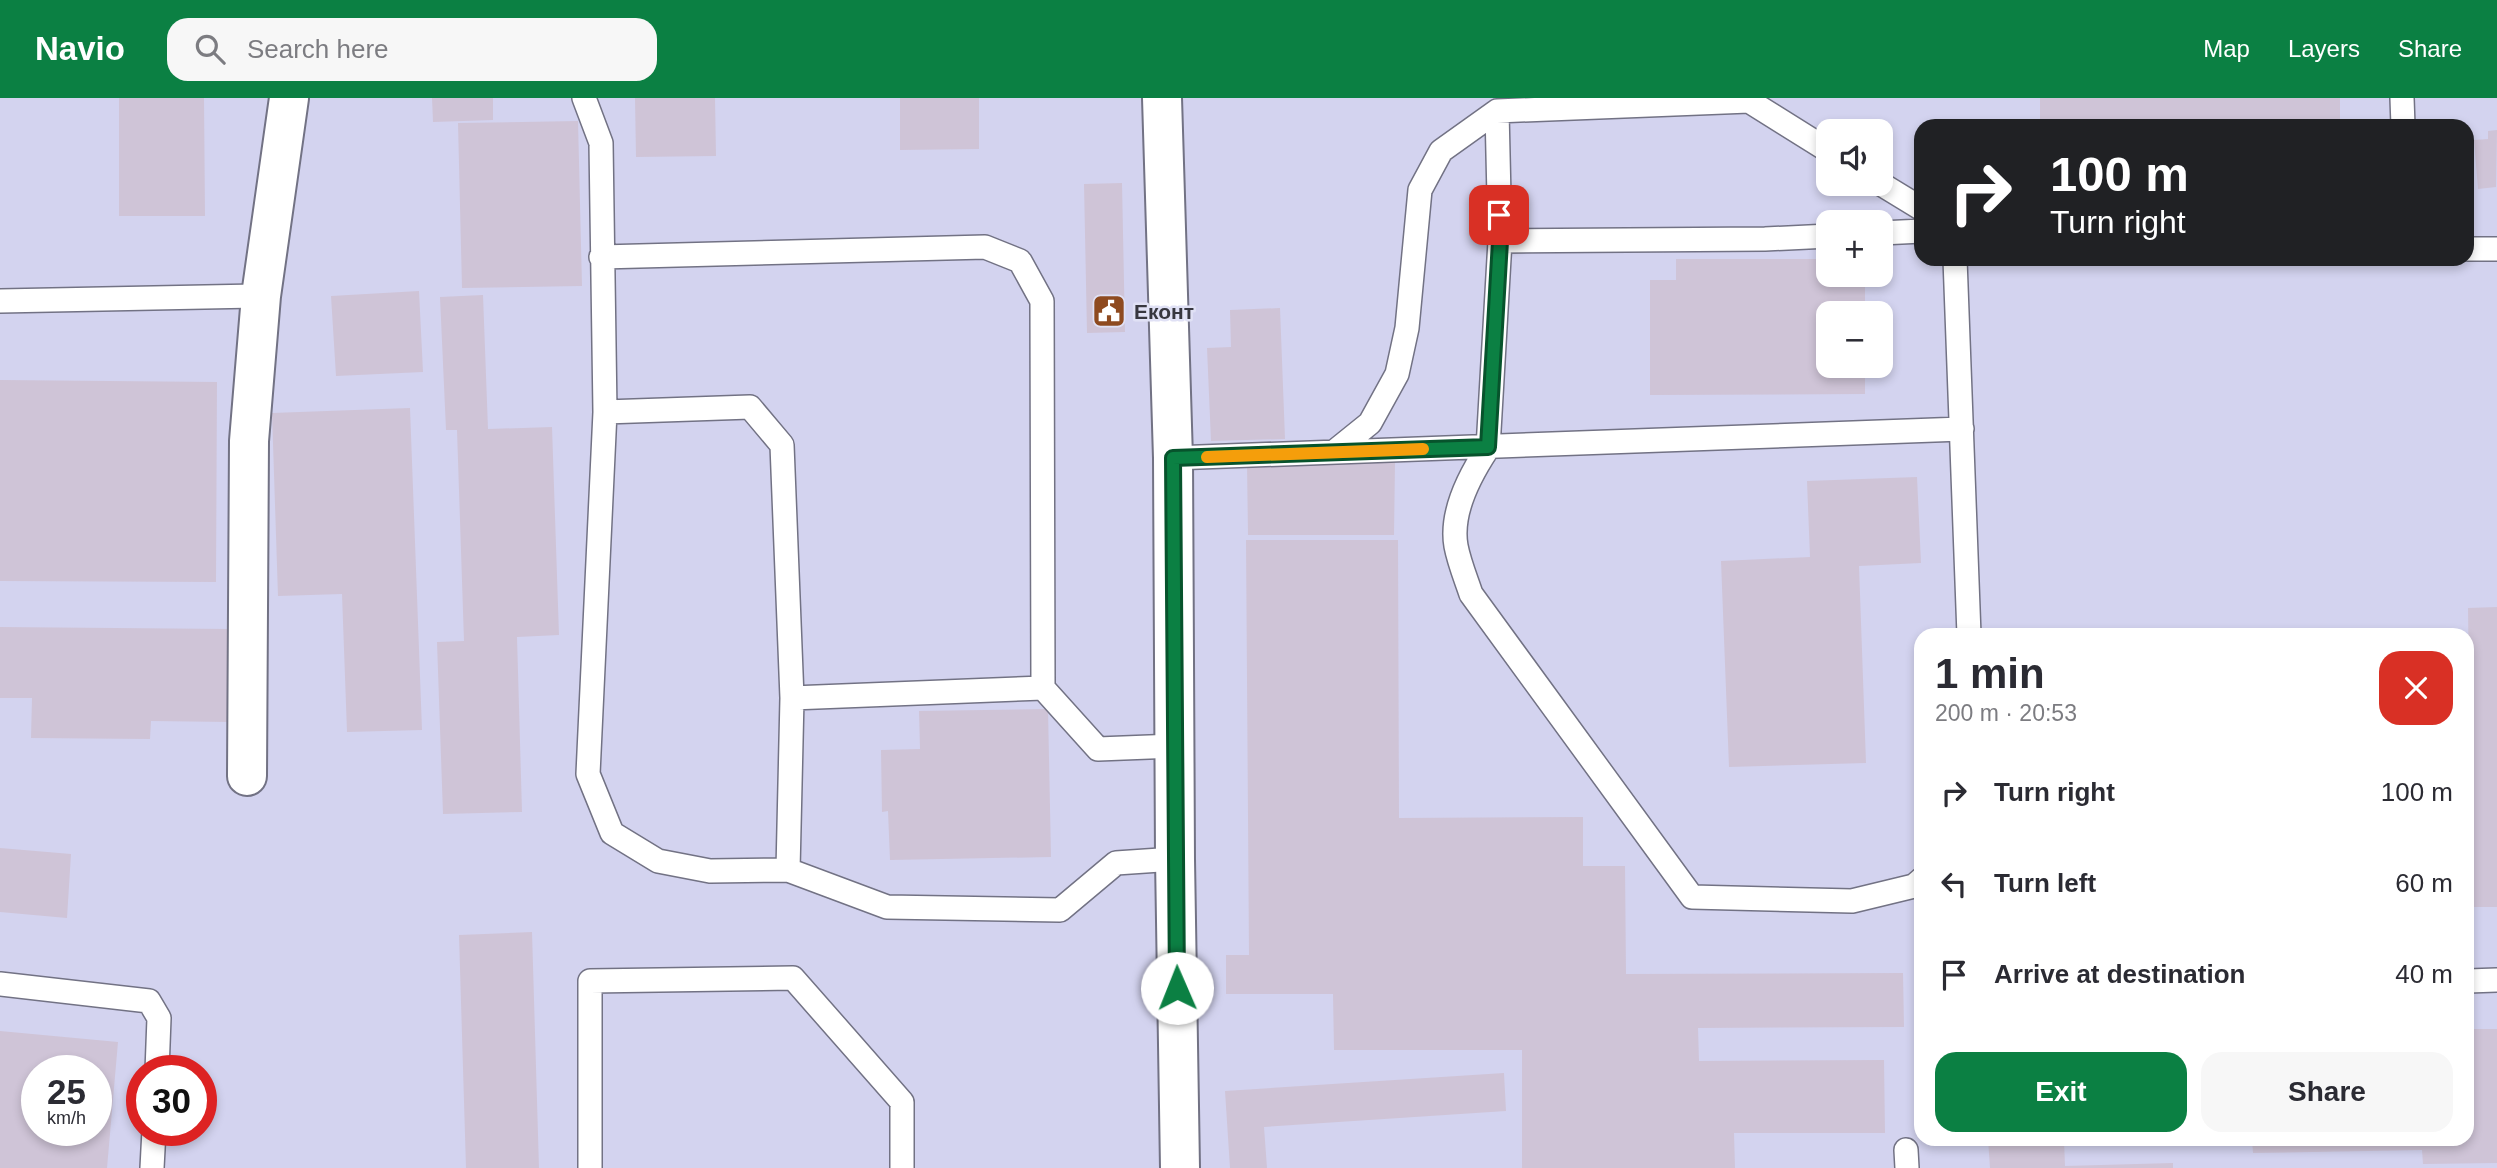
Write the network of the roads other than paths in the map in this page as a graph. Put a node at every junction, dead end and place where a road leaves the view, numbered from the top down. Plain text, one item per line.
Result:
1 (289, 98) edge
2 (584, 98) edge
3 (1161, 98) edge
4 (2402, 98) edge
5 (1497, 111) junction
6 (2403, 119) edge
7 (1816, 143) edge
8 (1893, 191) edge
9 (1914, 204) edge
10 (1914, 231) edge
11 (1893, 232) edge
12 (1816, 237) edge
13 (1500, 241) junction
14 (2474, 248) edge
15 (2497, 249) edge
16 (601, 257) junction
17 (1955, 266) edge
18 (261, 296) junction
19 (0, 301) edge
20 (605, 412) junction
21 (1962, 429) junction
22 (1488, 447) junction
23 (1334, 452) junction
24 (1173, 458) junction
25 (1969, 628) edge
26 (1043, 688) junction
27 (792, 698) junction
28 (1175, 746) junction
29 (247, 776) dead end
30 (1175, 859) junction
31 (788, 870) junction
32 (1914, 886) edge
33 (2497, 980) edge
34 (2474, 981) edge
35 (0, 984) edge
36 (157, 1055) edge
37 (153, 1146) edge
38 (152, 1168) edge
39 (590, 1168) edge
40 (902, 1168) edge
41 (1180, 1168) edge

1 - 18 street
2 - 16 lane
3 - 24 street
4 - 6 lane
5 - 7 lane
5 - 13 lane
5 - 23 lane
8 - 9 lane
10 - 11 lane
12 - 13 lane
13 - 22 lane
14 - 15 lane
16 - 20 lane
16 - 26 lane
17 - 21 lane
18 - 19 lane
18 - 29 street
20 - 27 lane
20 - 31 lane
21 - 22 lane
21 - 25 lane
22 - 23 lane
22 - 32 lane
23 - 24 lane
24 - 28 street
26 - 27 lane
26 - 28 lane
27 - 31 lane
28 - 30 street
30 - 31 lane
30 - 41 street
33 - 34 lane
35 - 36 lane
37 - 38 lane
39 - 40 lane

